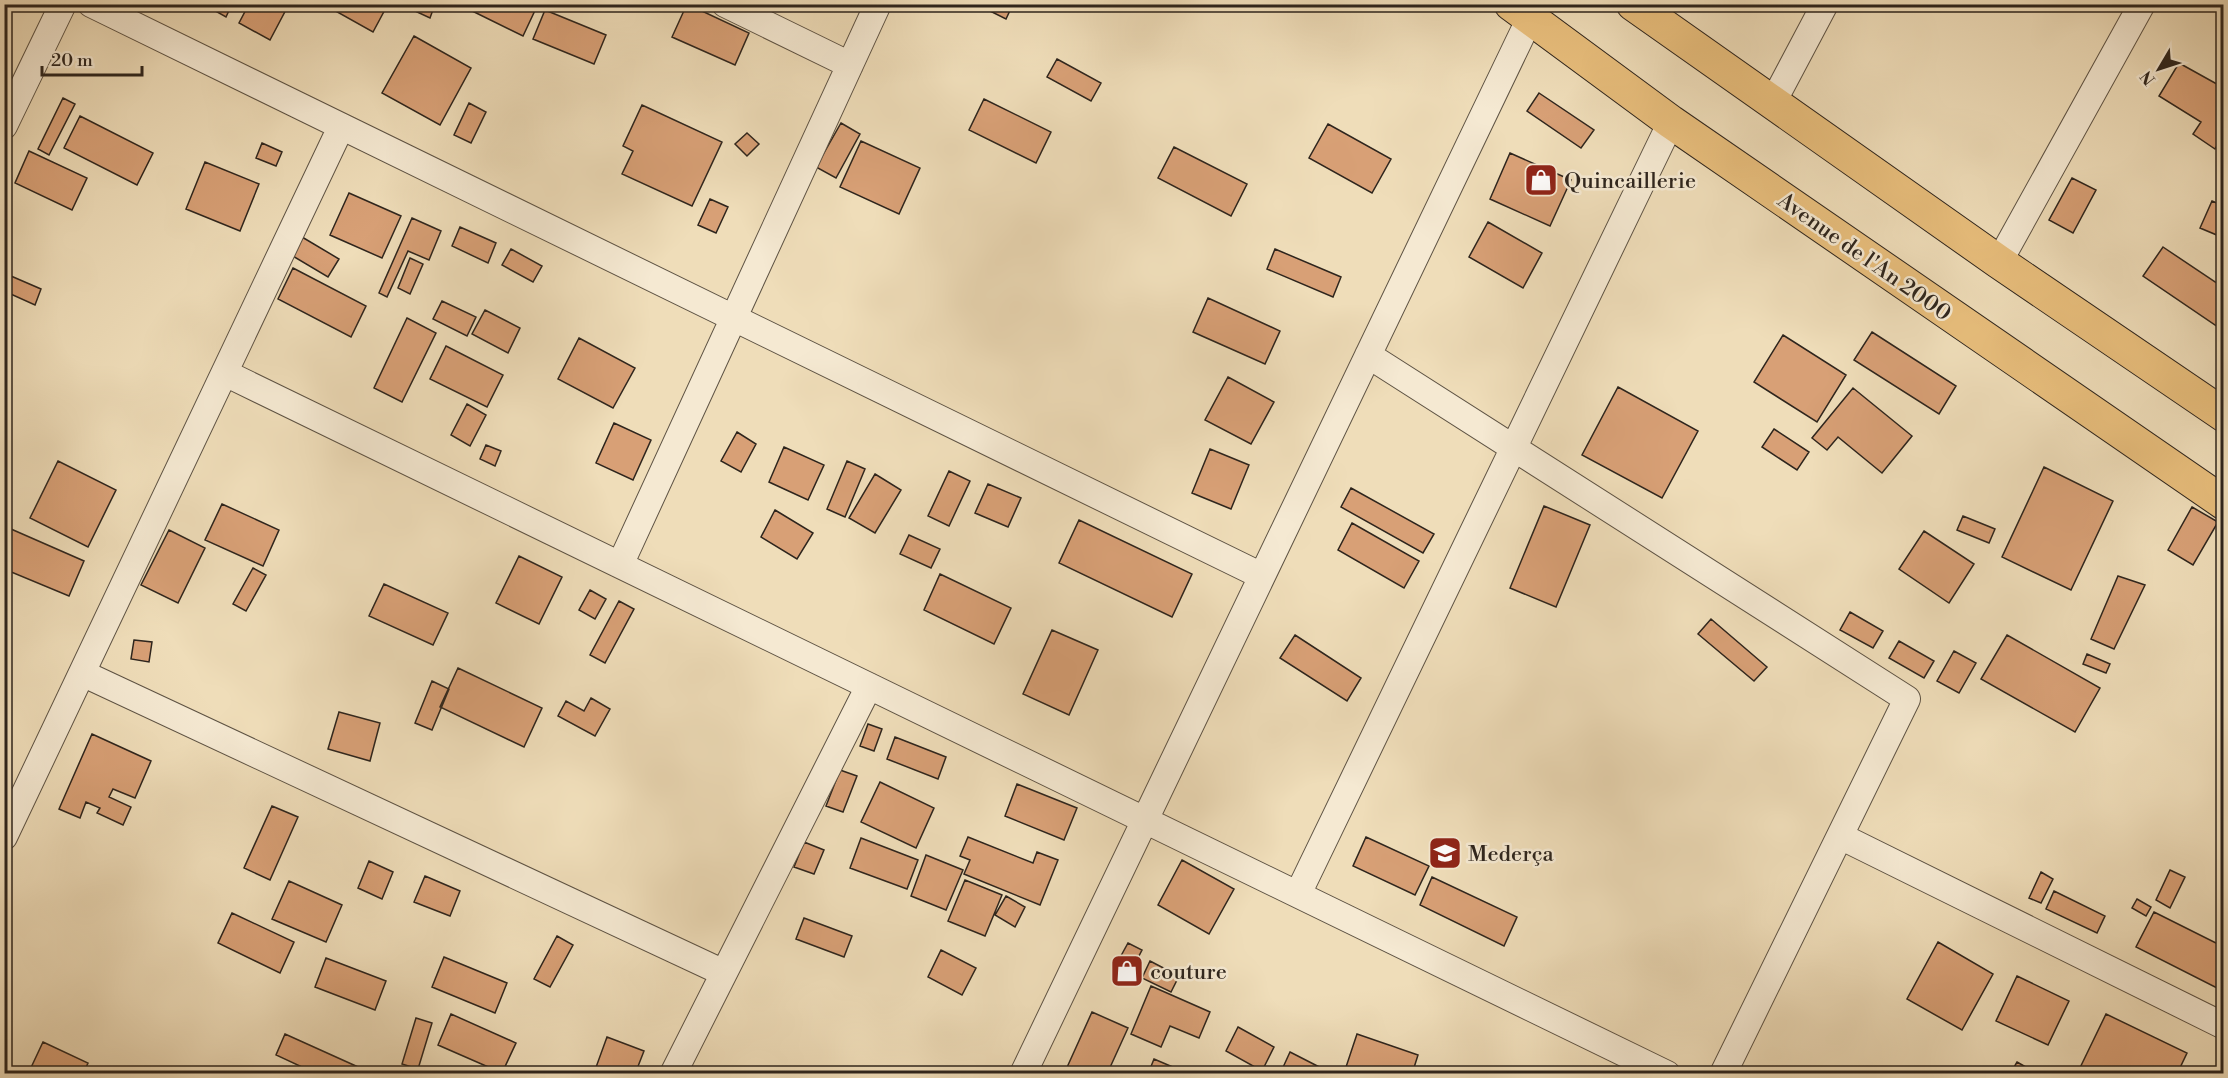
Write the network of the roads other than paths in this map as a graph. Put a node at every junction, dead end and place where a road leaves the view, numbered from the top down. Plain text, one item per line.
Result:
1 (63, 4) edge
2 (91, 4) edge
3 (725, 4) edge
4 (878, 4) edge
5 (1633, 4) edge
6 (1825, 4) edge
7 (2142, 4) edge
8 (1520, 11) edge
9 (850, 64) junction
10 (1772, 104) junction
11 (1671, 122) junction
12 (4, 126) edge
13 (341, 126) junction
14 (2000, 262) junction
15 (734, 318) junction
16 (1368, 354) junction
17 (225, 373) junction
18 (2223, 415) edge
19 (1514, 448) junction
20 (2223, 502) edge
21 (620, 566) junction
22 (1262, 576) junction
23 (82, 673) junction
24 (868, 686) junction
25 (1145, 820) junction
26 (1840, 836) junction
27 (4, 837) edge
28 (1298, 894) junction
29 (724, 973) junction
30 (2223, 1026) edge
31 (673, 1074) edge
32 (1023, 1074) edge
33 (1666, 1074) edge
34 (1723, 1074) edge

1 - 12 street
2 - 13 street
3 - 9 street
4 - 9 street
5 - 10 main road
6 - 10 street
7 - 14 street
8 - 11 main road, Avenue de l'An 2000
8 - 16 street
9 - 15 street
10 - 14 main road
11 - 19 street
11 - 20 main road, Avenue de l'An 2000
13 - 15 street
13 - 17 street
14 - 18 main road
15 - 21 street
15 - 22 street
16 - 19 street
16 - 22 street
17 - 21 street
17 - 23 street
19 - 26 street
19 - 28 street
21 - 24 street
22 - 25 street
23 - 27 street
23 - 29 street
24 - 25 street
24 - 29 street
25 - 28 street
25 - 32 street
26 - 30 street
26 - 34 street
28 - 33 street
29 - 31 street

